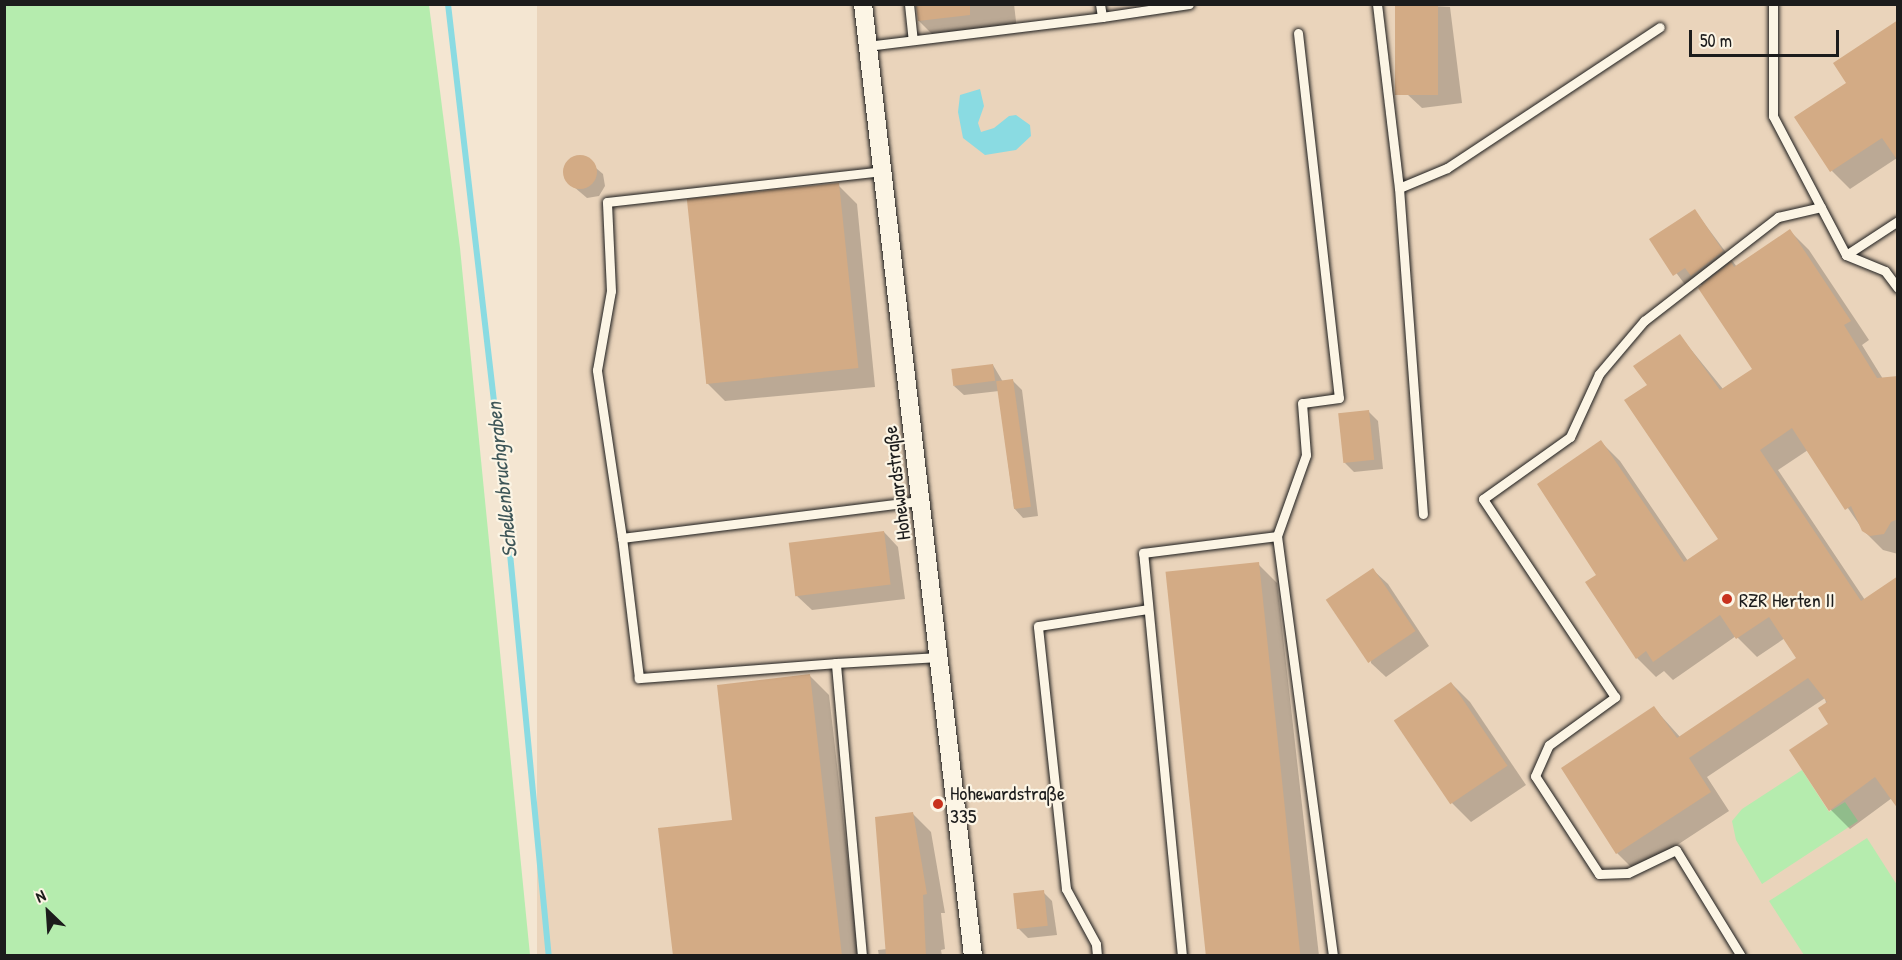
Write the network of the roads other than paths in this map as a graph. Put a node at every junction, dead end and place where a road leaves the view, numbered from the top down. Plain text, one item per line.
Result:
1 (862, 4) edge
2 (909, 4) edge
3 (1100, 4) edge
4 (1189, 4) edge
5 (1377, 4) edge
6 (1773, 4) edge
7 (1102, 17) junction
8 (1660, 27) dead end
9 (1298, 33) dead end
10 (913, 40) junction
11 (867, 46) junction
12 (882, 171) junction
13 (1399, 188) junction
14 (1821, 207) junction
15 (1898, 221) edge
16 (1846, 255) junction
17 (1898, 288) edge
18 (921, 501) junction
19 (1423, 514) dead end
20 (1277, 536) junction
21 (622, 538) junction
22 (1148, 609) junction
23 (939, 657) junction
24 (836, 663) junction
25 (862, 956) edge
26 (973, 956) edge
27 (1097, 956) edge
28 (1182, 956) edge
29 (1333, 956) edge
30 (1741, 956) edge

1 - 11 street, Hohewardstraße
2 - 10 lane
3 - 7 lane
4 - 7 lane
5 - 13 lane
6 - 14 lane
7 - 10 lane
8 - 13 lane
9 - 20 lane
10 - 11 lane
11 - 12 street, Hohewardstraße
12 - 18 street, Hohewardstraße
12 - 21 lane
13 - 19 lane
14 - 16 lane
14 - 30 lane
15 - 16 lane
16 - 17 lane
18 - 21 lane
18 - 23 street, Hohewardstraße
20 - 22 lane
20 - 29 lane
21 - 24 lane
22 - 27 lane
22 - 28 lane
23 - 24 lane
23 - 26 street, Hohewardstraße
24 - 25 lane

